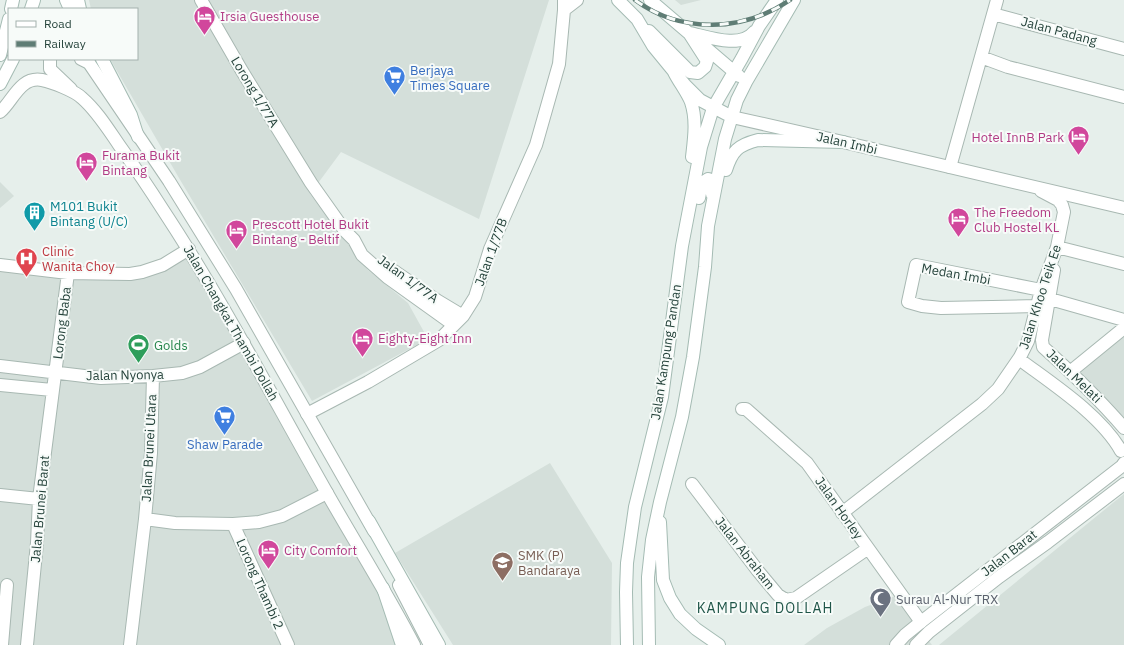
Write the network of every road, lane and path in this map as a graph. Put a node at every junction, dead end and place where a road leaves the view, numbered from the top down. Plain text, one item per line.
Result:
1 (201, 0) edge
2 (578, 0) edge
3 (618, 0) edge
4 (650, 0) edge
5 (777, 0) edge
6 (794, 0) edge
7 (997, 0) edge
8 (564, 5) edge
9 (993, 14) junction
10 (637, 19) junction
11 (8, 23) edge
12 (759, 26) junction
13 (689, 33) junction
14 (1124, 49) edge
15 (0, 55) edge
16 (981, 57) junction
17 (12, 60) edge
18 (50, 60) edge
19 (86, 60) edge
20 (103, 60) edge
21 (734, 71) junction
22 (674, 72) junction
23 (746, 82) junction
24 (0, 84) edge
25 (1124, 97) edge
26 (83, 98) junction
27 (713, 108) junction
28 (0, 112) edge
29 (732, 117) junction
30 (138, 138) junction
31 (843, 142) junction
32 (950, 167) junction
33 (311, 183) joint
34 (1031, 186) junction
35 (712, 208) junction
36 (1124, 208) edge
37 (708, 226) junction
38 (354, 240) junction
39 (682, 246) junction
40 (1057, 247) junction
41 (189, 249) junction
42 (1124, 264) edge
43 (0, 266) edge
44 (68, 273) junction
45 (1041, 290) junction
46 (475, 297) junction
47 (1050, 299) junction
48 (438, 302) junction
49 (1037, 306) junction
50 (463, 316) junction
51 (1124, 320) edge
52 (454, 325) junction
53 (1124, 328) edge
54 (244, 343) junction
55 (1018, 359) junction
56 (0, 366) edge
57 (1070, 372) junction
58 (56, 373) junction
59 (153, 376) junction
60 (0, 384) edge
61 (52, 390) junction
62 (742, 409) dead end
63 (307, 414) junction
64 (1105, 430) junction
65 (1121, 430) edge
66 (1121, 451) junction
67 (1123, 465) edge
68 (692, 484) dead end
69 (1124, 484) edge
70 (327, 493) junction
71 (0, 495) edge
72 (39, 499) junction
73 (660, 502) junction
74 (842, 513) junction
75 (145, 520) junction
76 (370, 521) junction
77 (233, 524) junction
78 (868, 549) junction
79 (7, 585) dead end
80 (383, 588) junction
81 (921, 622) junction
82 (2, 645) edge
83 (27, 645) edge
84 (130, 645) edge
85 (288, 645) edge
86 (402, 645) edge
87 (414, 645) edge
88 (430, 645) edge
89 (439, 645) edge
90 (627, 645) edge
91 (649, 645) edge
92 (719, 645) edge
93 (896, 645) edge
94 (916, 645) edge

1 - 33 street, Lorong 1/77A
2 - 8 street, Jalan 1/77B
3 - 10 street, Jalan Imbi
4 - 13 street
5 - 12 street
6 - 23 street, Jalan Kampung Pandan
7 - 9 street
8 - 46 street, Jalan 1/77B
9 - 14 street, Jalan Padang
9 - 16 street
10 - 13 street
10 - 22 street, Jalan Imbi
11 - 15 street
12 - 13 street
12 - 21 street, Jalan Kampung Pandan
13 - 21 street
16 - 25 street
16 - 32 street
17 - 24 street
18 - 26 street
19 - 30 street, Jalan Changkat Thambi Dollah
20 - 30 street
21 - 23 street
21 - 27 street, Jalan Kampung Pandan
22 - 27 street, Jalan Imbi
22 - 39 street
23 - 27 street
23 - 29 street, Jalan Kampung Pandan
26 - 28 street, Jalan Changkat Thambi Dollah
26 - 41 street, Jalan Changkat Thambi Dollah
27 - 29 street, Jalan Imbi
27 - 39 street, Jalan Kampung Pandan
29 - 31 street, Jalan Imbi
29 - 35 street, Jalan Kampung Pandan
30 - 63 street, Jalan Changkat Thambi Dollah
31 - 32 street, Jalan Imbi
31 - 35 street
32 - 34 street, Jalan Imbi
33 - 38 street, Jalan 1/77A
34 - 36 street, Jalan Imbi
34 - 40 street, Jalan Khoo Teik Ee
35 - 37 street, Jalan Kampung Pandan
37 - 39 street
37 - 73 street, Jalan Kampung Pandan
38 - 48 street, Jalan 1/77A
38 - 52 street, Jalan 1/77A
39 - 90 street, Jalan Kampung Pandan
40 - 42 street
40 - 45 street, Jalan Khoo Teik Ee
40 - 47 street, Jalan Melati
41 - 44 street
41 - 54 street, Jalan Changkat Thambi Dollah
43 - 44 street
44 - 58 street, Lorong Baba
45 - 49 street, Jalan Khoo Teik Ee
45 - 49 street, Medan Imbi
46 - 48 street
46 - 50 street, Jalan 1/77B
47 - 51 street
47 - 57 street, Jalan Melati
48 - 50 street, Jalan 1/77A
49 - 55 street, Jalan Khoo Teik Ee
50 - 52 street, Jalan 1/77B
52 - 63 street, Jalan 1/77B
53 - 57 street
54 - 59 street, Jalan Nyonya
54 - 70 street, Jalan Changkat Thambi Dollah
55 - 64 street, Jalan Melati
55 - 74 street, Jalan Khoo Teik Ee
56 - 58 street, Jalan Nyonya
57 - 65 street, Jalan Melati
58 - 59 street, Jalan Nyonya
58 - 61 street, Jalan Brunei Barat
59 - 75 street, Jalan Brunei Utara
60 - 61 street
61 - 72 street, Jalan Brunei Barat
62 - 74 street, Jalan Horley
63 - 76 street, Jalan Changkat Thambi Dollah
64 - 65 street
64 - 66 street, Jalan Melati
65 - 66 street
66 - 67 street
67 - 81 street, Jalan Barat
68 - 78 street, Jalan Abraham
69 - 94 street, Jalan Barat
70 - 77 street, Jalan Brunei Utara
70 - 80 street, Jalan Changkat Thambi Dollah
71 - 72 street
72 - 83 street, Jalan Brunei Barat
73 - 91 street, Jalan Kampung Pandan
73 - 92 street
74 - 78 street, Jalan Horley
75 - 77 street, Jalan Brunei Utara
75 - 84 street, Jalan Brunei Utara
76 - 88 street, Jalan Changkat Thambi Dollah
76 - 89 street
77 - 85 street, Lorong Thambi 2
78 - 81 street, Jalan Horley
79 - 82 street
80 - 86 street
80 - 87 street, Jalan Changkat Thambi Dollah
81 - 93 street, Jalan Barat

